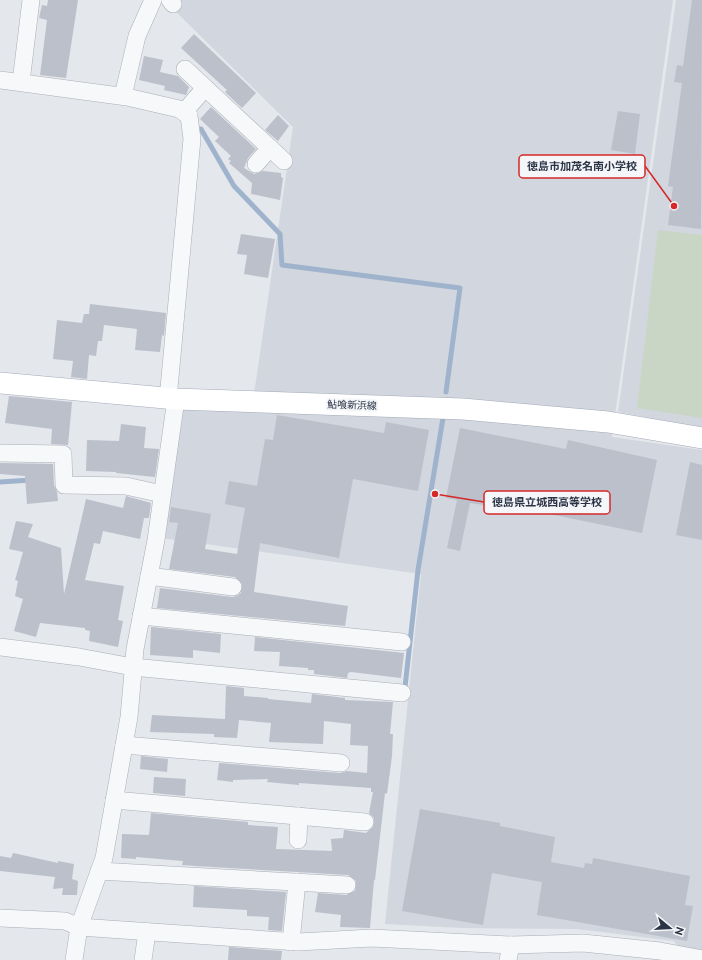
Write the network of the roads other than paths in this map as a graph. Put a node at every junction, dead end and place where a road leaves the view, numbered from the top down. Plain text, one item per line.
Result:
1 (31, 0) edge
2 (153, 0) edge
3 (185, 69) dead end
4 (0, 80) edge
5 (21, 82) junction
6 (205, 88) junction
7 (123, 96) junction
8 (184, 112) junction
9 (270, 148) junction
10 (284, 161) dead end
11 (256, 164) dead end
12 (0, 383) edge
13 (172, 399) junction
14 (702, 438) edge
15 (0, 453) edge
16 (162, 494) junction
17 (149, 576) junction
18 (233, 587) dead end
19 (141, 616) junction
20 (402, 642) dead end
21 (0, 647) edge
22 (133, 667) junction
23 (402, 693) dead end
24 (124, 745) junction
25 (341, 763) dead end
26 (114, 800) junction
27 (299, 816) junction
28 (366, 822) dead end
29 (298, 840) dead end
30 (99, 871) junction
31 (297, 882) junction
32 (348, 885) dead end
33 (0, 918) edge
34 (79, 927) junction
35 (147, 932) junction
36 (290, 942) junction
37 (509, 952) edge
38 (671, 957) edge
39 (702, 959) edge
40 (74, 960) edge
41 (143, 960) edge

1 - 5 street
2 - 7 street
3 - 6 street
4 - 5 street
5 - 7 street
6 - 8 street
6 - 9 street
7 - 8 street
8 - 13 street
9 - 10 street
9 - 11 street
12 - 13 main road, 鮎喰新浜線
13 - 14 main road, 鮎喰新浜線
13 - 16 street
15 - 16 street
16 - 17 street
17 - 18 street
17 - 19 street
19 - 20 street
19 - 22 street
21 - 22 street
22 - 23 street
22 - 24 street
24 - 25 street
24 - 26 street
26 - 27 street
26 - 30 street
27 - 28 street
27 - 29 street
30 - 31 street
30 - 34 street
31 - 32 street
31 - 36 street
33 - 34 street
34 - 35 street
34 - 40 street
35 - 36 street
35 - 41 street
36 - 37 street
37 - 38 street
38 - 39 street

